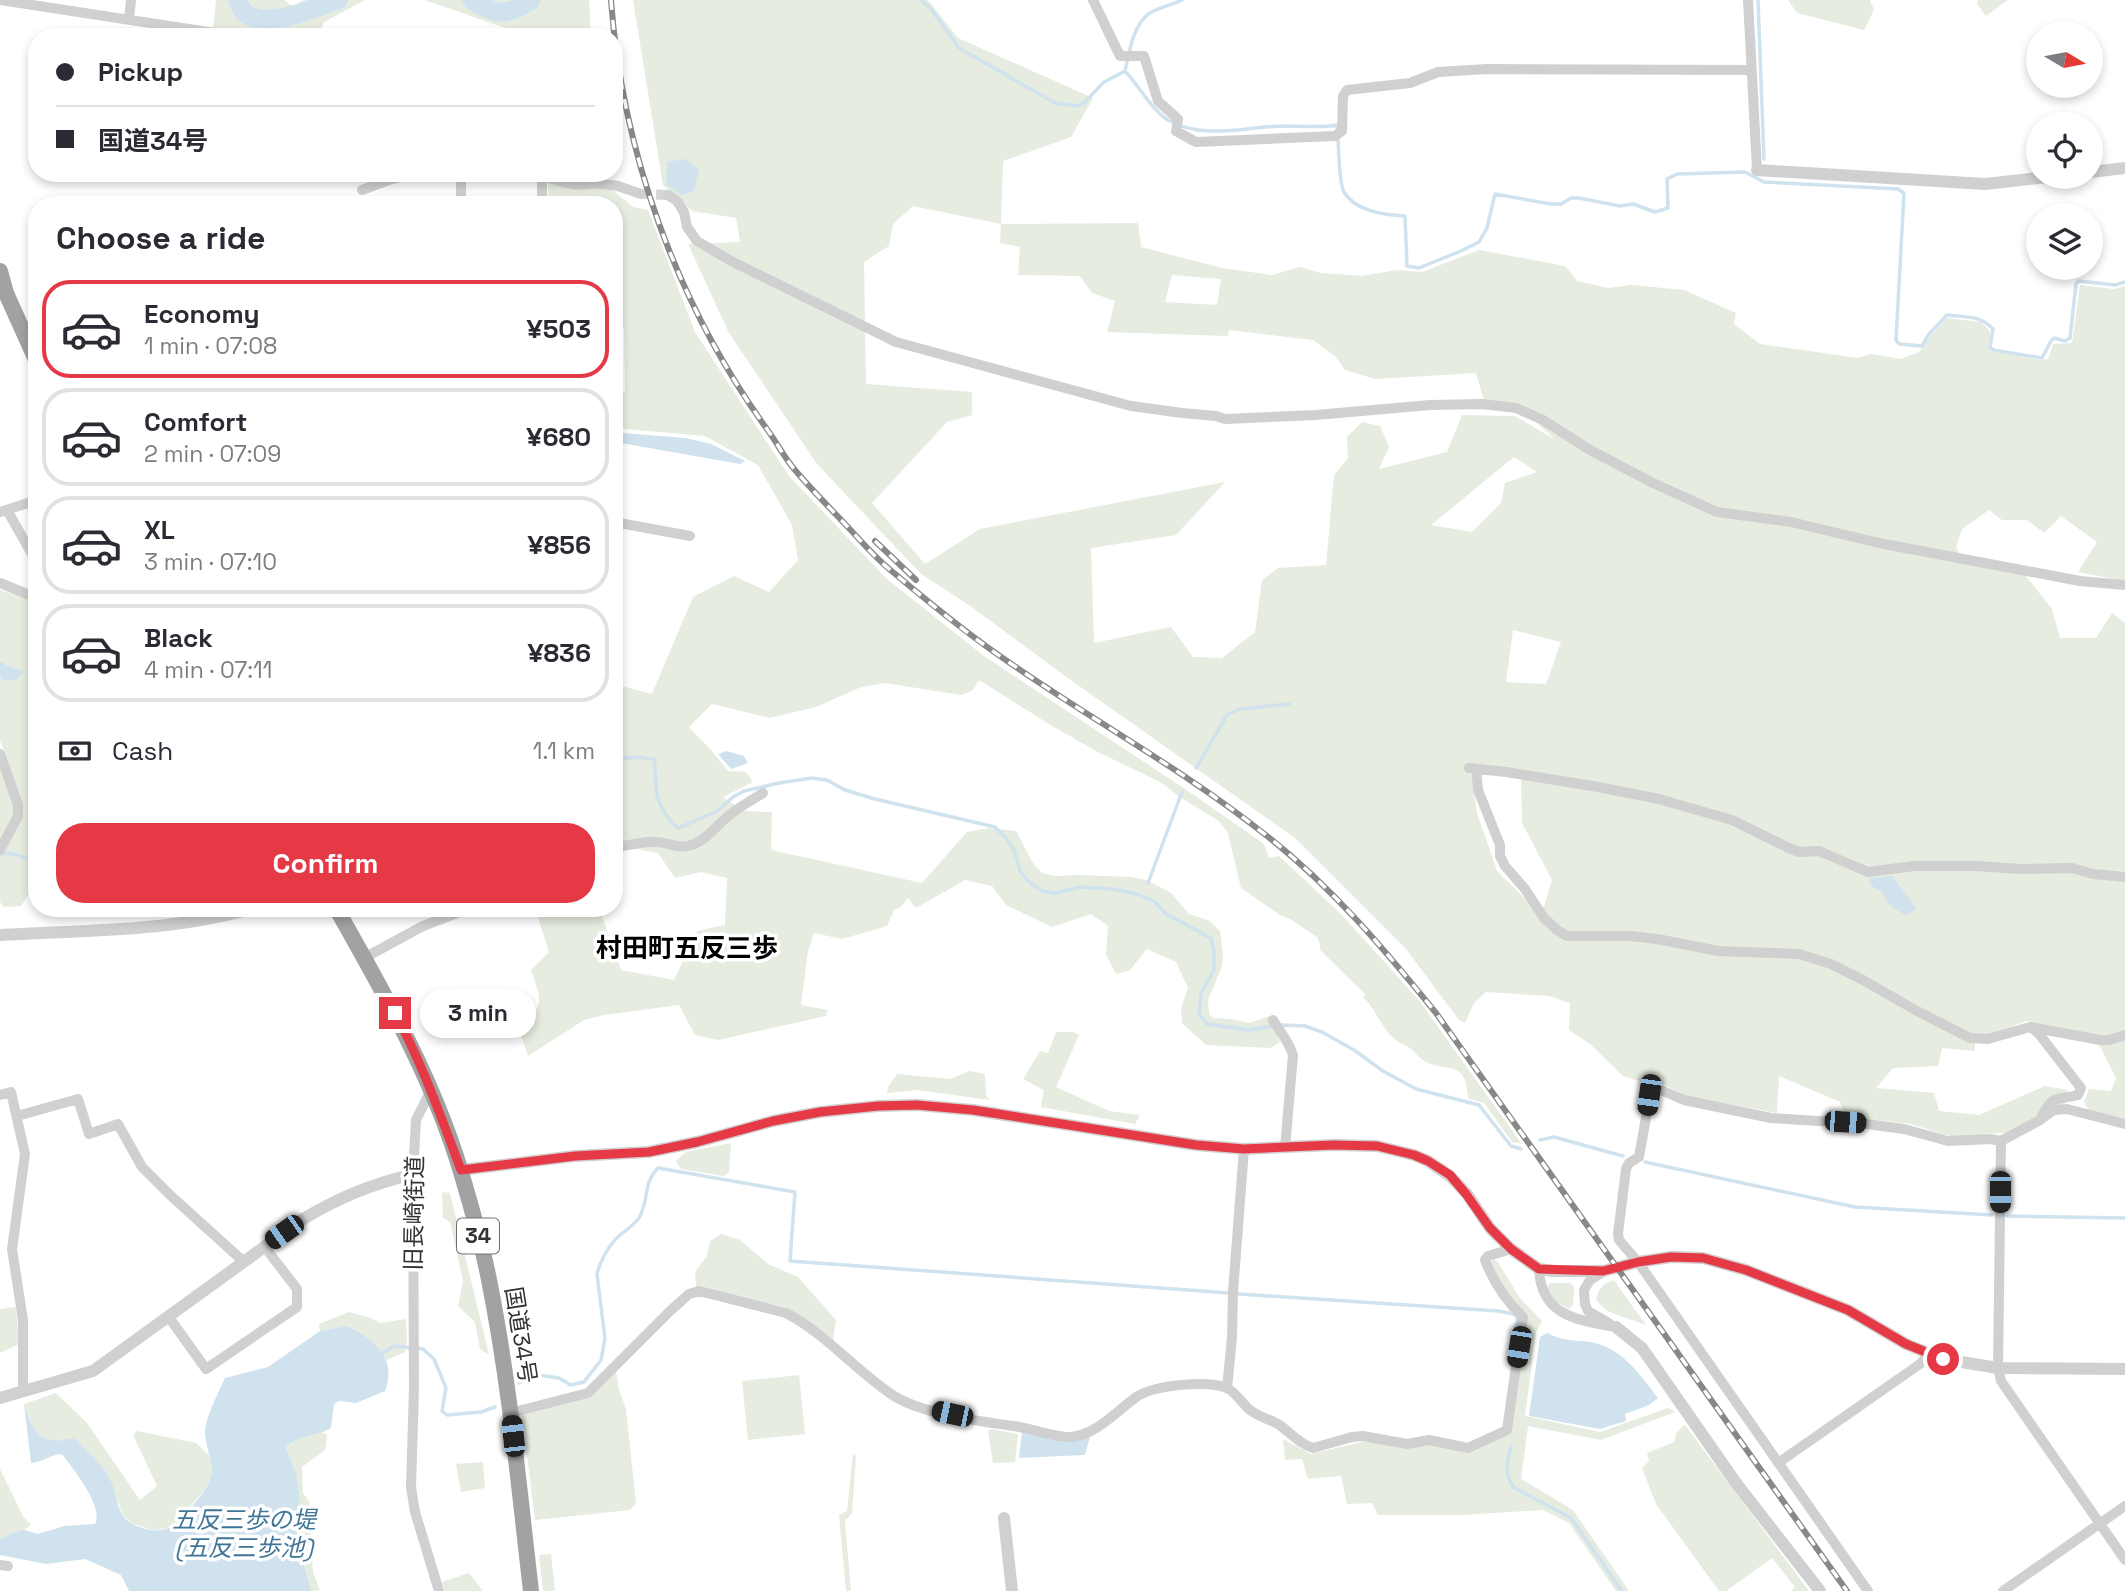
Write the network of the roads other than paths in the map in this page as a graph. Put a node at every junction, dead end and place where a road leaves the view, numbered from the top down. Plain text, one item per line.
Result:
1 (0, 0) edge
2 (131, 0) edge
3 (1093, 0) edge
4 (1748, 0) edge
5 (12, 1) edge
6 (129, 19) junction
7 (185, 28) edge
8 (1751, 70) junction
9 (2125, 168) edge
10 (1757, 170) joint
11 (2103, 171) edge
12 (2026, 179) edge
13 (384, 182) edge
14 (565, 182) edge
15 (594, 183) joint
16 (362, 190) dead end
17 (641, 194) tunnel mouth
18 (668, 195) dead end
19 (0, 271) edge
20 (0, 306) edge
21 (27, 342) joint
22 (28, 503) edge
23 (4, 511) edge
24 (623, 524) edge
25 (690, 536) dead end
26 (28, 550) edge
27 (0, 583) edge
28 (2125, 585) edge
29 (28, 594) edge
30 (0, 754) edge
31 (763, 793) dead end
32 (623, 846) edge
33 (0, 849) edge
34 (2125, 877) edge
35 (219, 917) edge
36 (341, 917) edge
37 (446, 917) edge
38 (1, 932) edge
39 (364, 958) junction
40 (1273, 1020) dead end
41 (2030, 1027) junction
42 (2125, 1035) edge
43 (430, 1090) junction
44 (0, 1095) edge
45 (17, 1116) junction
46 (2040, 1120) junction
47 (2125, 1124) edge
48 (2001, 1141) junction
49 (1285, 1148) junction
50 (1244, 1149) junction
51 (461, 1170) junction
52 (414, 1174) junction
53 (264, 1246) junction
54 (1511, 1249) junction
55 (243, 1261) junction
56 (1638, 1262) junction
57 (1539, 1269) junction
58 (1603, 1271) junction
59 (168, 1316) junction
60 (1616, 1327) junction
61 (1929, 1354) junction
62 (1998, 1368) junction
63 (2125, 1369) edge
64 (1227, 1388) junction
65 (23, 1392) junction
66 (0, 1398) edge
67 (510, 1413) junction
68 (1778, 1463) junction
69 (2125, 1506) edge
70 (1004, 1518) dead end
71 (2100, 1524) junction
72 (2125, 1560) edge
73 (439, 1591) edge
74 (531, 1591) edge
75 (1012, 1591) edge
76 (1820, 1591) edge
77 (1868, 1591) edge
78 (2003, 1591) edge

1 - 5 street
2 - 6 street
3 - 8 street
4 - 8 street
5 - 6 street
6 - 7 street
8 - 10 street
9 - 11 street
10 - 12 street
13 - 16 street
14 - 15 street
15 - 17 street
18 - 28 street
19 - 21 highway
20 - 21 highway
22 - 23 street
23 - 26 street
24 - 25 street
27 - 29 street
30 - 33 street
31 - 32 street
34 - 41 street
35 - 38 street
36 - 39 highway, 国道34号 / 34
37 - 39 street
39 - 43 highway, 国道34号 / 34
40 - 49 street
41 - 42 street
41 - 46 street
43 - 51 highway, 国道34号 / 34
43 - 52 street, 旧長崎街道
44 - 45 street
45 - 55 street
45 - 65 street
46 - 47 street
46 - 48 street
48 - 56 street
48 - 62 street
49 - 50 street
49 - 54 street
50 - 51 street
50 - 64 street
51 - 67 highway, 国道34号 / 34
52 - 53 street
52 - 73 street, 旧長崎街道
53 - 55 street
53 - 59 street
54 - 57 street
54 - 64 street
55 - 59 street
56 - 58 street
56 - 61 street
56 - 68 street
57 - 58 street
57 - 60 street
58 - 60 street
59 - 65 street
60 - 76 street
61 - 62 street
61 - 68 street
62 - 63 street
62 - 71 street
64 - 67 street
65 - 66 street
67 - 74 highway, 国道34号 / 34
68 - 77 street
69 - 71 street
70 - 75 street
71 - 72 street
71 - 78 street

